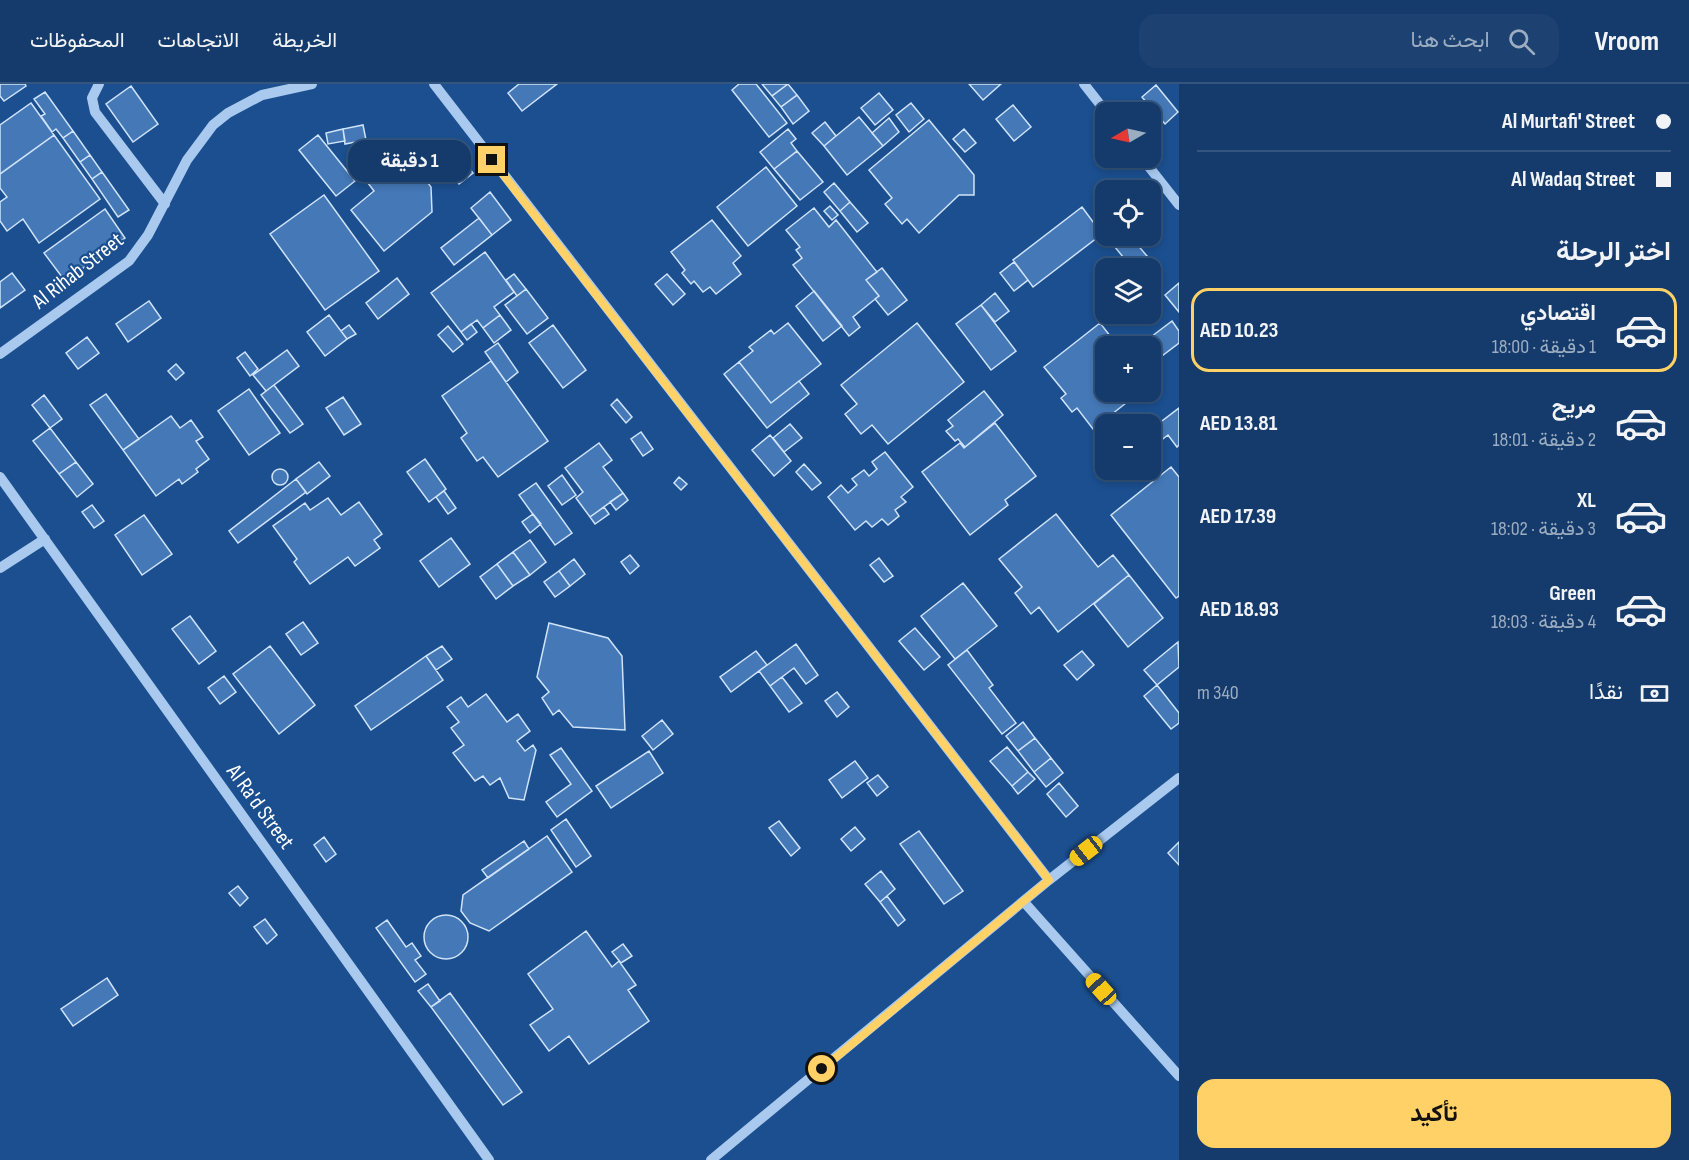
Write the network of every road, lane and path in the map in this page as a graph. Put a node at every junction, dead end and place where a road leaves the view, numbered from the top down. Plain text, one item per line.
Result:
1 (99, 84) edge
2 (312, 84) edge
3 (434, 84) edge
4 (1084, 84) edge
5 (278, 87) edge
6 (1098, 102) edge
7 (1150, 168) edge
8 (165, 204) junction
9 (1179, 205) edge
10 (0, 354) edge
11 (0, 477) edge
12 (45, 538) junction
13 (0, 568) edge
14 (1179, 778) edge
15 (1049, 880) junction
16 (1024, 902) junction
17 (1179, 1076) edge
18 (489, 1160) edge
19 (711, 1160) edge

1 - 8 street
2 - 5 street, Al Rihab Street
3 - 15 street
4 - 6 street
5 - 8 street, Al Rihab Street
7 - 9 street
8 - 10 street, Al Rihab Street
11 - 12 street, Al Ra'd Street
12 - 13 street
12 - 18 street, Al Ra'd Street
14 - 15 street
15 - 16 street
16 - 17 street
16 - 19 street

